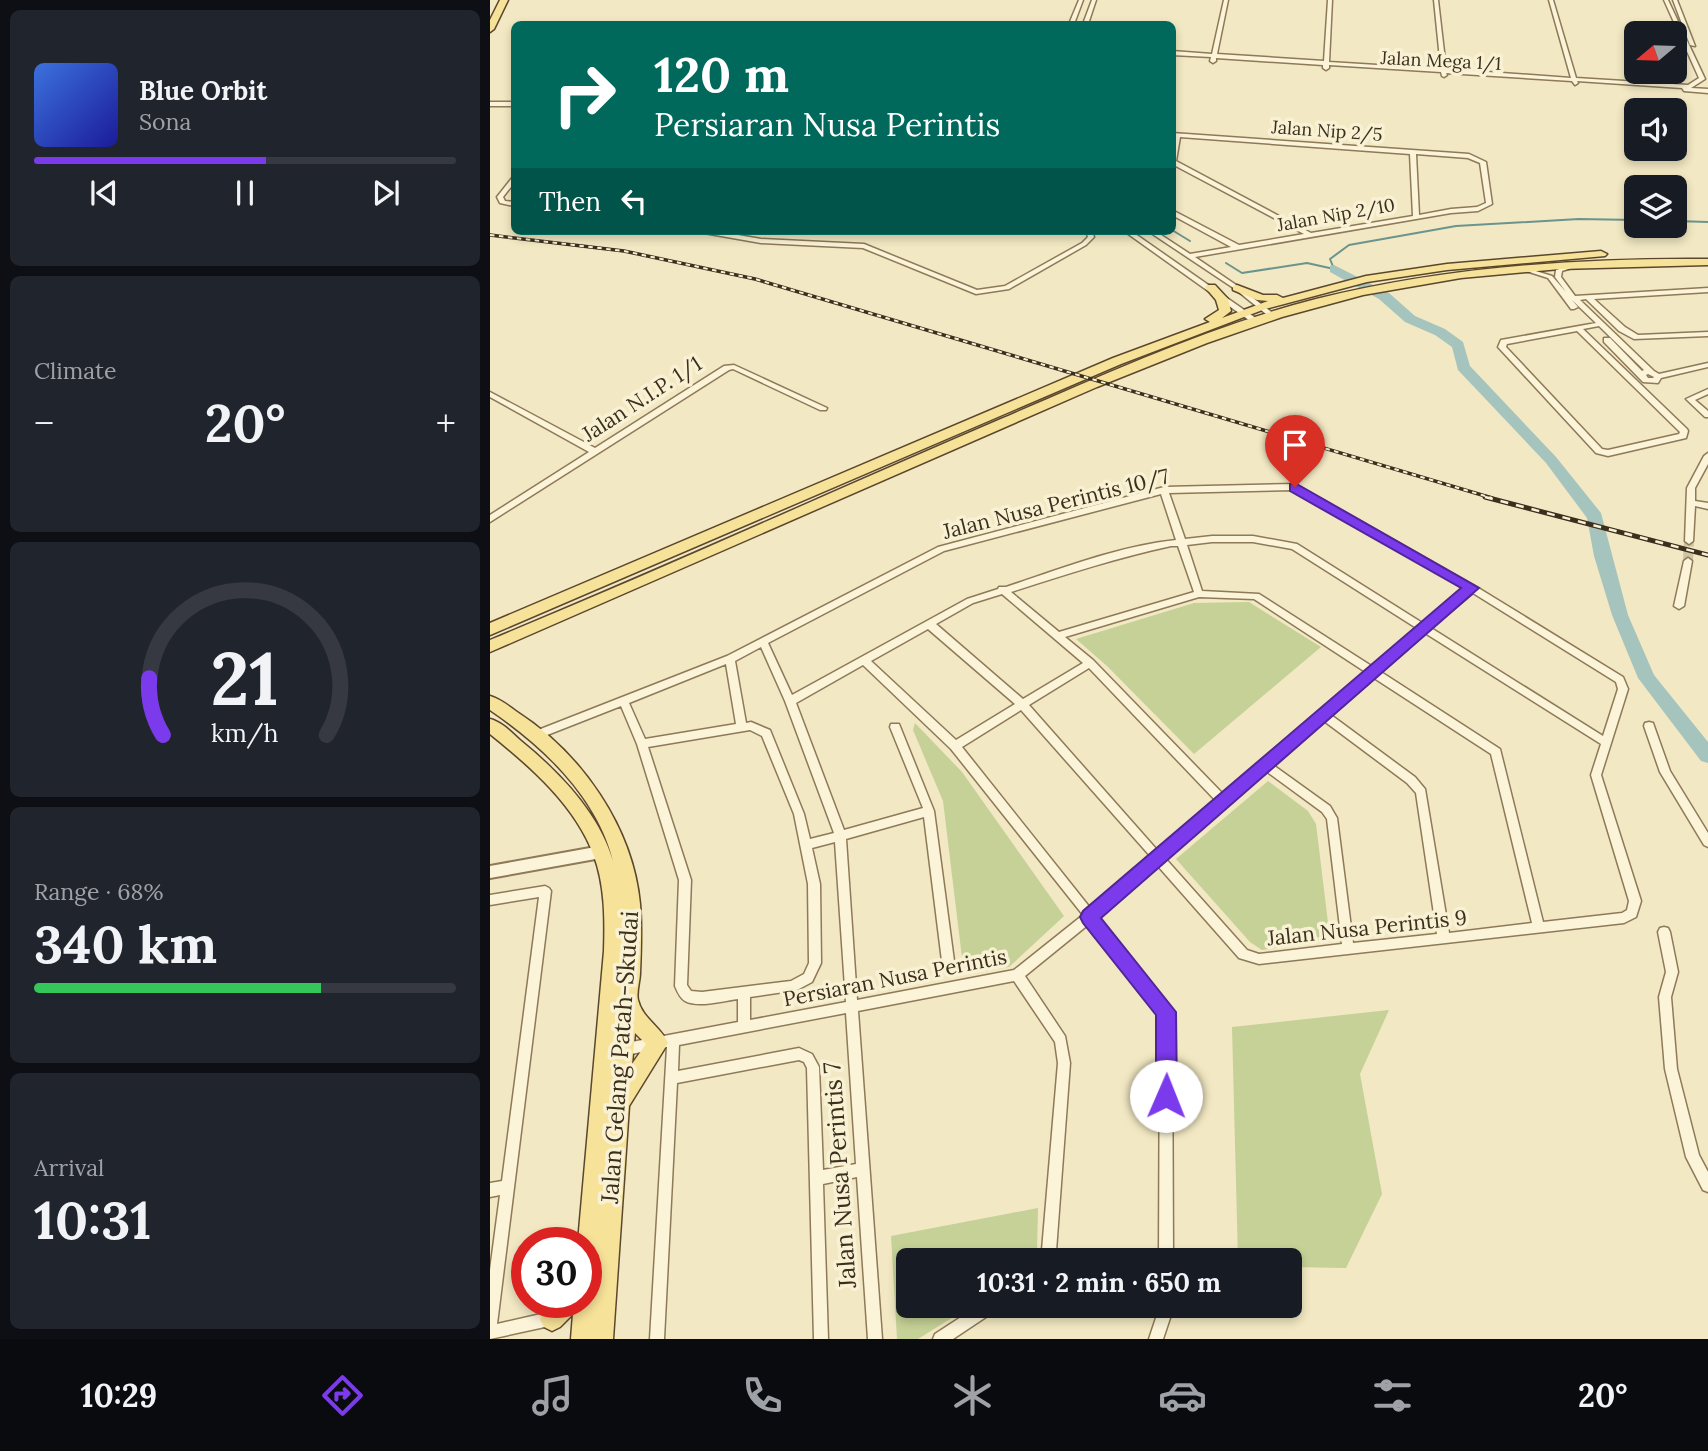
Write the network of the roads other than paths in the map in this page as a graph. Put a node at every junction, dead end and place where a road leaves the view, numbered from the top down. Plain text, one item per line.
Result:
1 (494, 0) edge
2 (504, 0) edge
3 (1081, 0) edge
4 (1094, 0) edge
5 (1226, 0) edge
6 (1330, 0) edge
7 (1436, 0) edge
8 (1551, 0) edge
9 (1666, 0) edge
10 (1675, 0) edge
11 (490, 8) edge
12 (1072, 21) edge
13 (1085, 21) edge
14 (490, 29) edge
15 (1176, 54) edge
16 (1176, 59) edge
17 (1213, 59) junction
18 (1327, 65) junction
19 (1444, 72) junction
20 (1705, 80) edge
21 (1574, 81) junction
22 (1689, 87) junction
23 (1707, 89) edge
24 (490, 104) edge
25 (511, 104) edge
26 (1176, 135) edge
27 (1413, 152) junction
28 (1176, 164) edge
29 (511, 183) edge
30 (511, 204) edge
31 (1489, 204) joint
32 (1176, 214) edge
33 (1416, 217) junction
34 (729, 235) edge
35 (1090, 235) edge
36 (1133, 235) edge
37 (1157, 235) edge
38 (1311, 235) junction
39 (1238, 247) junction
40 (1188, 256) junction
41 (1706, 260) edge
42 (1579, 265) junction
43 (1525, 270) junction
44 (1372, 286) junction
45 (1211, 287) junction
46 (1237, 288) junction
47 (1708, 290) edge
48 (1308, 293) junction
49 (1587, 296) junction
50 (1569, 298) junction
51 (1261, 307) junction
52 (1251, 316) junction
53 (1271, 316) junction
54 (1596, 325) junction
55 (1578, 328) junction
56 (1187, 332) junction
57 (1708, 334) edge
58 (1708, 365) edge
59 (1708, 391) edge
60 (490, 394) edge
61 (822, 408) dead end
62 (1708, 415) edge
63 (594, 451) junction
64 (1708, 456) edge
65 (1164, 491) junction
66 (1692, 503) junction
67 (1708, 506) edge
68 (490, 519) edge
69 (1179, 540) junction
70 (1689, 541) tunnel mouth
71 (1688, 561) tunnel mouth
72 (1472, 588) junction
73 (1002, 589) junction
74 (1199, 594) junction
75 (1679, 606) dead end
76 (929, 624) junction
77 (1424, 629) junction
78 (1057, 636) junction
79 (491, 642) edge
80 (763, 642) junction
81 (730, 659) junction
82 (864, 660) junction
83 (1090, 663) junction
84 (1373, 672) junction
85 (790, 701) junction
86 (490, 702) edge
87 (624, 702) junction
88 (1022, 704) junction
89 (1323, 715) junction
90 (490, 725) edge
91 (1649, 726) dead end
92 (747, 727) junction
93 (895, 727) dead end
94 (537, 735) junction
95 (1605, 742) junction
96 (642, 744) junction
97 (955, 746) junction
98 (1265, 765) junction
99 (1223, 801) junction
100 (929, 811) junction
101 (840, 834) junction
102 (1708, 842) edge
103 (806, 845) junction
104 (601, 852) junction
105 (1157, 859) junction
106 (490, 872) edge
107 (490, 900) edge
108 (1089, 917) junction
109 (1539, 928) junction
110 (1664, 932) dead end
111 (1444, 939) junction
112 (1348, 949) junction
113 (948, 961) dead end
114 (1017, 975) junction
115 (744, 992) junction
116 (628, 1000) junction
117 (850, 1007) junction
118 (744, 1027) junction
119 (666, 1042) junction
120 (615, 1051) junction
121 (671, 1078) junction
122 (619, 1102) junction
123 (862, 1170) junction
124 (817, 1178) junction
125 (1708, 1185) edge
126 (508, 1186) junction
127 (490, 1190) edge
128 (591, 1227) edge
129 (595, 1227) edge
130 (1049, 1248) edge
131 (1166, 1248) edge
132 (527, 1318) edge
133 (586, 1318) edge
134 (971, 1318) edge
135 (1163, 1318) edge
136 (490, 1324) edge
137 (490, 1332) edge
138 (590, 1338) edge
139 (657, 1339) edge
140 (821, 1339) edge
141 (875, 1339) edge
142 (940, 1339) edge
143 (1156, 1339) edge

1 - 11 main road
2 - 14 main road
3 - 12 street
4 - 13 street
5 - 17 street
6 - 18 street
7 - 19 street
8 - 21 street
9 - 20 street
10 - 20 street
15 - 17 street
16 - 17 street, Jalan Mega 1/1
17 - 18 street, Jalan Mega 1/1
18 - 19 street, Jalan Mega 1/1
19 - 21 street, Jalan Mega 1/1
20 - 22 street
20 - 23 street
21 - 22 street
21 - 23 street, Jalan Mega 1/1
22 - 23 street
24 - 25 street
26 - 27 street, Jalan Nip 2/5
27 - 31 street, Jalan Nip 2/5
27 - 33 street
28 - 38 street
29 - 30 street
31 - 33 street, Jalan Nip 2/10
32 - 39 street
33 - 38 street, Jalan Nip 2/10
34 - 35 street
36 - 45 street
37 - 40 street
38 - 39 street, Jalan Nip 2/10
39 - 40 street, Jalan Nip 2/10
40 - 46 street
41 - 42 main road
41 - 44 main road
42 - 43 main road
42 - 50 street
43 - 44 main road
43 - 50 street
44 - 48 main road
44 - 53 main road
45 - 52 street
45 - 56 main road
46 - 48 main road
46 - 51 street
47 - 49 street
48 - 51 main road
49 - 50 street
49 - 57 street
50 - 54 street
51 - 52 main road
51 - 53 street
52 - 53 main road
52 - 56 main road
52 - 79 main road
54 - 55 street
54 - 58 street
55 - 55 street
56 - 79 main road
59 - 62 street
60 - 63 street
61 - 63 street, Jalan N.I.P. 1/1
63 - 68 street, Jalan N.I.P. 1/1
64 - 66 street
65 - 69 street
65 - 72 street, Jalan Nusa Perintis 10/7
65 - 80 street, Jalan Nusa Perintis 10/7
66 - 67 street
66 - 70 street
69 - 73 street
69 - 74 street
69 - 77 street
71 - 75 street
72 - 77 street, Persiaran Nusa Perintis
72 - 95 street, Jalan Nusa Perintis 10/7
73 - 76 street
73 - 78 street
74 - 78 street
74 - 84 street
76 - 82 street
76 - 88 street, Jalan Nusa Perintis 9
77 - 84 street, Persiaran Nusa Perintis
77 - 95 street
78 - 83 street
80 - 81 street, Jalan Nusa Perintis 10/7
80 - 85 street, Jalan Nusa Perintis 7
81 - 87 street, Jalan Nusa Perintis 10/7
81 - 92 street
82 - 85 street
82 - 97 street
83 - 88 street
83 - 99 street
84 - 89 street, Persiaran Nusa Perintis
84 - 109 street
85 - 101 street, Jalan Nusa Perintis 7
86 - 94 main road, Jalan Gelang Patah-Skudai
87 - 94 street, Jalan Nusa Perintis 10/7
87 - 96 street
88 - 97 street
88 - 105 street, Jalan Nusa Perintis 9
89 - 98 street, Persiaran Nusa Perintis
89 - 111 street
90 - 104 main road, Jalan Gelang Patah-Skudai
91 - 102 street
92 - 96 street
92 - 103 street
93 - 100 street
94 - 116 main road, Jalan Gelang Patah-Skudai
95 - 109 street, Jalan Nusa Perintis 9
96 - 115 street
97 - 108 street
98 - 99 street, Persiaran Nusa Perintis
98 - 112 street
99 - 105 street, Persiaran Nusa Perintis
100 - 101 street
100 - 113 street
101 - 103 street
101 - 117 street, Jalan Nusa Perintis 7
103 - 115 street
104 - 106 street
104 - 120 main road, Jalan Gelang Patah-Skudai
105 - 108 street, Persiaran Nusa Perintis
105 - 112 street, Jalan Nusa Perintis 9
107 - 126 street
108 - 114 street, Persiaran Nusa Perintis
108 - 131 street
109 - 111 street, Jalan Nusa Perintis 9
110 - 125 street
111 - 112 street, Jalan Nusa Perintis 9
114 - 117 street, Persiaran Nusa Perintis
114 - 130 street
115 - 118 street
116 - 119 main road
116 - 120 main road, Jalan Gelang Patah-Skudai
117 - 118 street, Persiaran Nusa Perintis
117 - 123 street, Jalan Nusa Perintis 7
118 - 119 street, Persiaran Nusa Perintis
119 - 120 street, Persiaran Nusa Perintis
119 - 121 street
119 - 122 main road
120 - 122 main road, Jalan Gelang Patah-Skudai
120 - 128 main road, Jalan Gelang Patah-Skudai
121 - 124 street
121 - 139 street
122 - 129 main road, Jalan Gelang Patah-Skudai
123 - 124 street
123 - 141 street, Jalan Nusa Perintis 7
124 - 140 street
126 - 127 street
126 - 136 street
132 - 137 street
133 - 138 main road, Jalan Gelang Patah-Skudai
134 - 142 street
135 - 143 street

